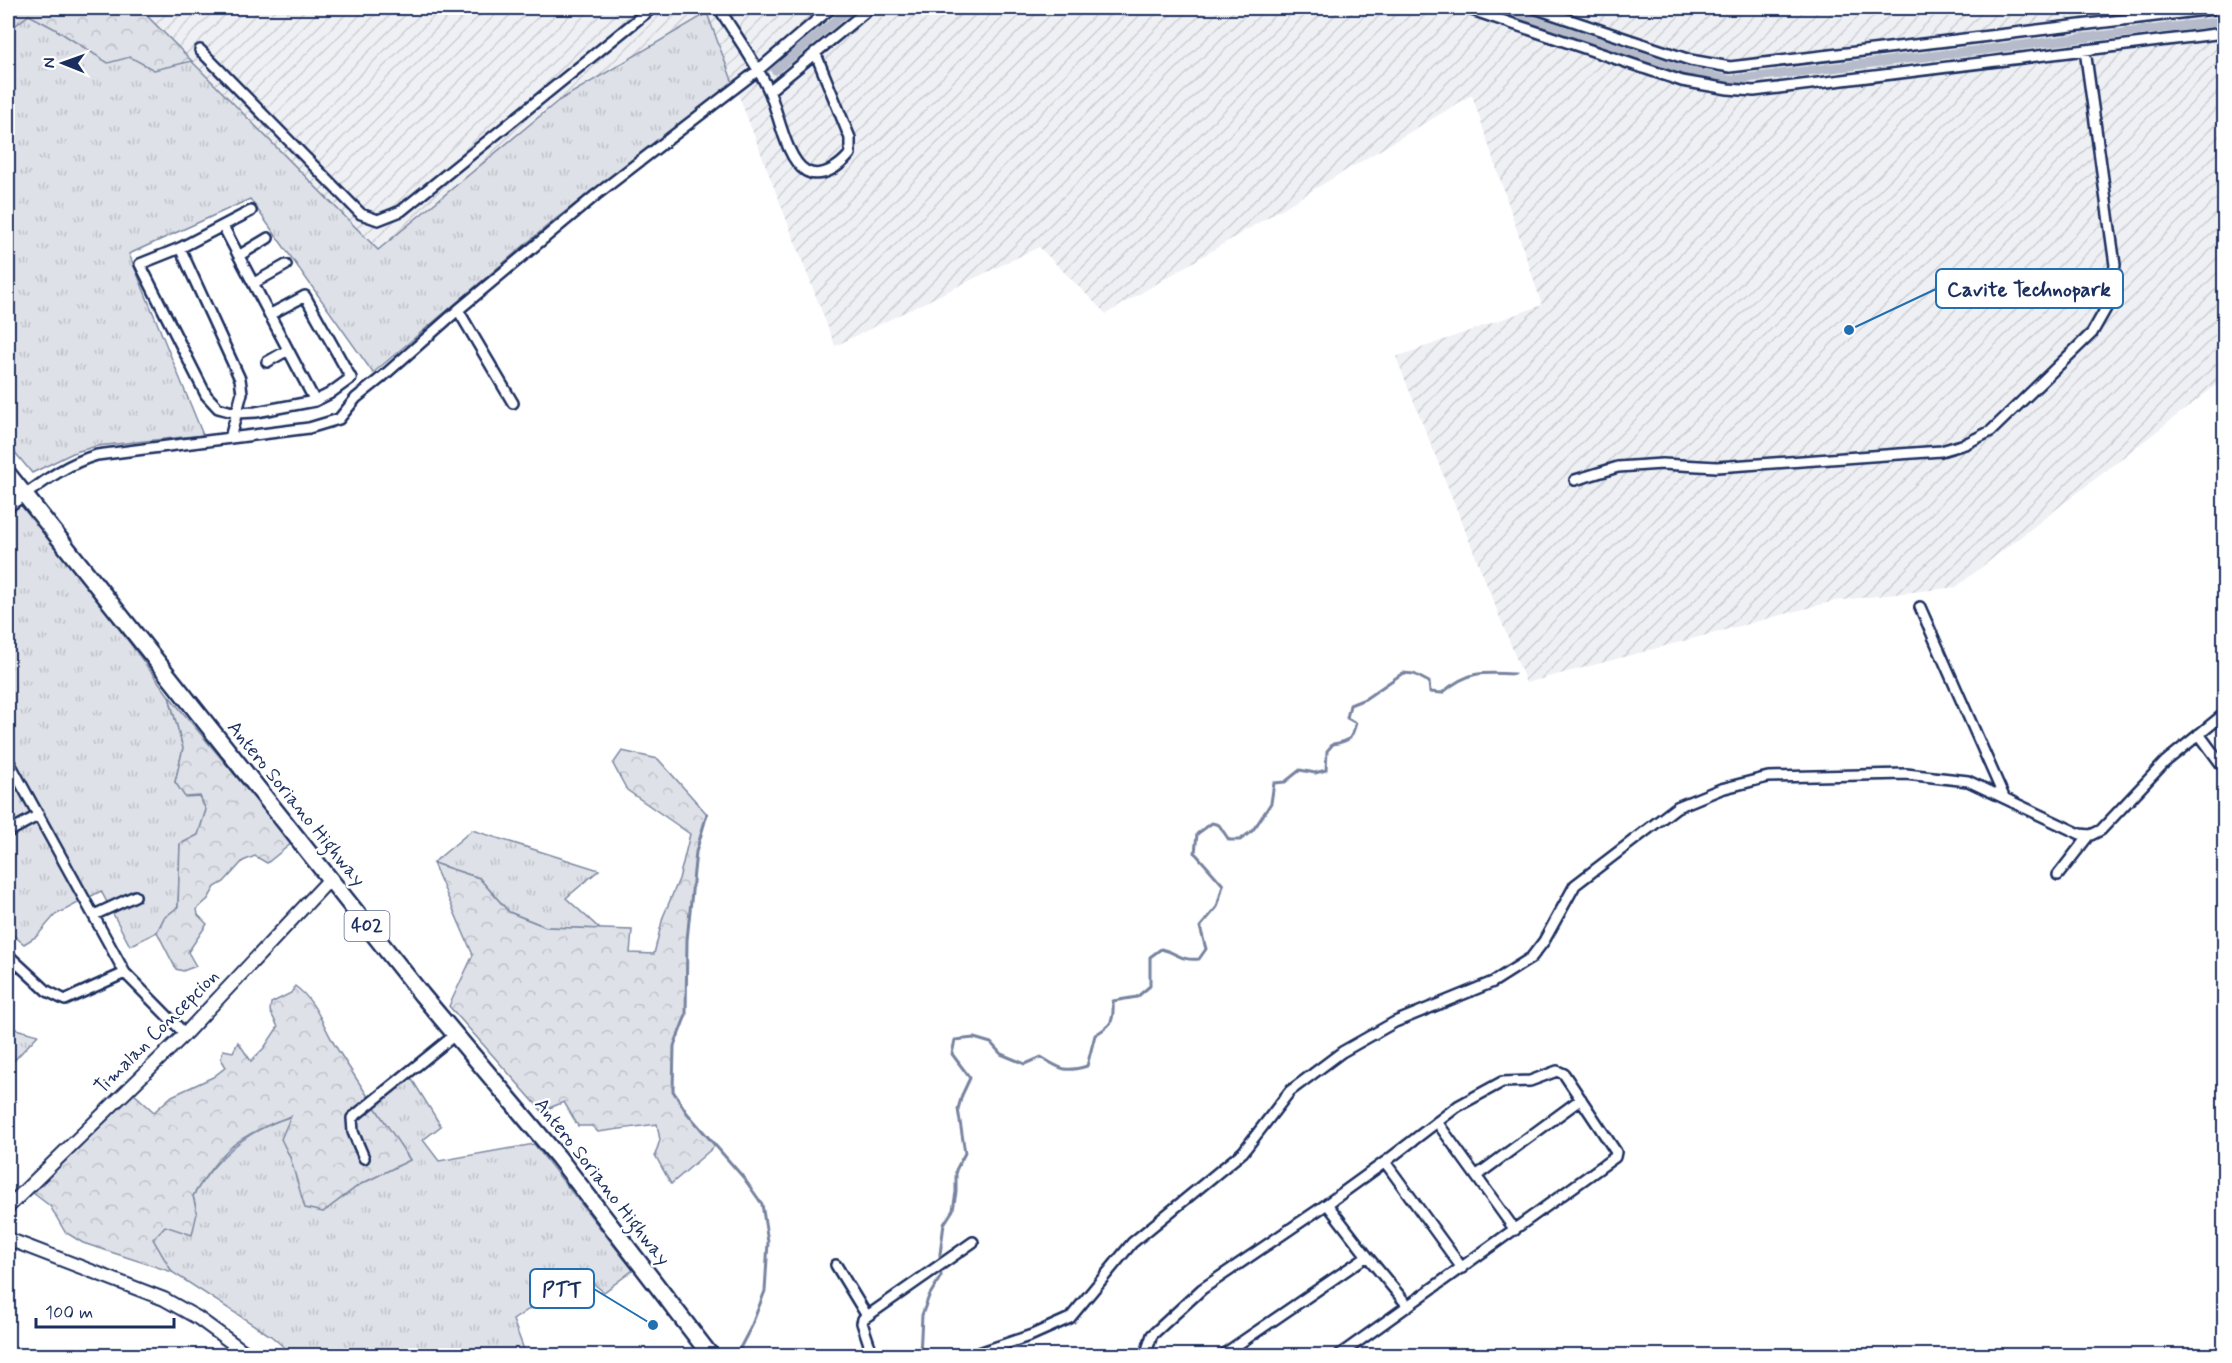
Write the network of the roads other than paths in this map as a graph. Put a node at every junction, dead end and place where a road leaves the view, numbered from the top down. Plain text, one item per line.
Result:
1 (652, 8) edge
2 (719, 8) edge
3 (831, 8) edge
4 (870, 8) edge
5 (1467, 8) edge
6 (1534, 8) edge
7 (2222, 8) edge
8 (2224, 33) edge
9 (200, 50) dead end
10 (2085, 50) junction
11 (815, 52) junction
12 (757, 71) junction
13 (769, 90) junction
14 (251, 211) dead end
15 (223, 226) junction
16 (268, 237) dead end
17 (180, 248) junction
18 (240, 255) junction
19 (286, 265) dead end
20 (254, 283) junction
21 (458, 310) junction
22 (269, 315) junction
23 (288, 350) junction
24 (267, 362) dead end
25 (315, 400) junction
26 (513, 403) dead end
27 (236, 413) junction
28 (230, 438) junction
29 (8, 474) edge
30 (1575, 480) dead end
31 (25, 496) junction
32 (8, 507) edge
33 (1920, 607) dead end
34 (2222, 720) edge
35 (2199, 734) junction
36 (8, 760) edge
37 (2224, 768) edge
38 (2004, 797) junction
39 (39, 816) junction
40 (8, 832) edge
41 (2089, 835) junction
42 (2058, 875) dead end
43 (330, 879) junction
44 (135, 896) dead end
45 (94, 915) junction
46 (8, 955) edge
47 (125, 973) junction
48 (185, 1034) junction
49 (456, 1034) junction
50 (1581, 1099) junction
51 (1437, 1122) junction
52 (364, 1158) dead end
53 (1385, 1162) junction
54 (1476, 1176) junction
55 (1327, 1204) junction
56 (8, 1207) edge
57 (1515, 1230) junction
58 (8, 1239) edge
59 (973, 1242) dead end
60 (1367, 1256) junction
61 (836, 1265) dead end
62 (1462, 1268) junction
63 (1408, 1306) junction
64 (867, 1316) junction
65 (250, 1356) edge
66 (711, 1356) edge
67 (873, 1356) edge
68 (970, 1356) edge
69 (1145, 1356) edge
70 (1221, 1356) edge
71 (1338, 1356) edge

1 - 9 street
2 - 12 street
3 - 12 street
4 - 11 street
5 - 10 street
6 - 7 street
8 - 10 street
10 - 30 street
11 - 13 street
11 - 13 street
12 - 13 street
12 - 21 street
14 - 15 street
15 - 17 street
15 - 18 street
16 - 18 street
17 - 27 street
17 - 27 street
18 - 20 street
19 - 20 street
20 - 22 street
21 - 26 street
21 - 28 street
22 - 23 street
22 - 25 street
23 - 24 street
23 - 25 street
25 - 27 street
27 - 28 street
28 - 31 street
29 - 31 main road, Antero Soriano Highway / 402
31 - 32 street
31 - 43 main road, Antero Soriano Highway / 402
33 - 38 street
34 - 35 street
35 - 37 street
35 - 41 street
36 - 39 street
38 - 41 street
38 - 68 street
39 - 40 street
39 - 45 street
41 - 42 street
43 - 48 street, Timalan Concepcion
43 - 49 main road, Antero Soriano Highway / 402
44 - 45 street
45 - 47 street
46 - 47 street
47 - 48 street
48 - 56 street, Timalan Concepcion
49 - 52 street
49 - 66 main road, Antero Soriano Highway / 402
50 - 51 street
50 - 54 street
50 - 57 street
51 - 53 street
51 - 54 street
53 - 55 street
53 - 62 street
54 - 57 street
55 - 60 street
55 - 69 street
57 - 62 street
58 - 65 street
59 - 64 street
60 - 63 street
60 - 70 street
61 - 64 street
62 - 63 street
63 - 71 street
64 - 67 street

